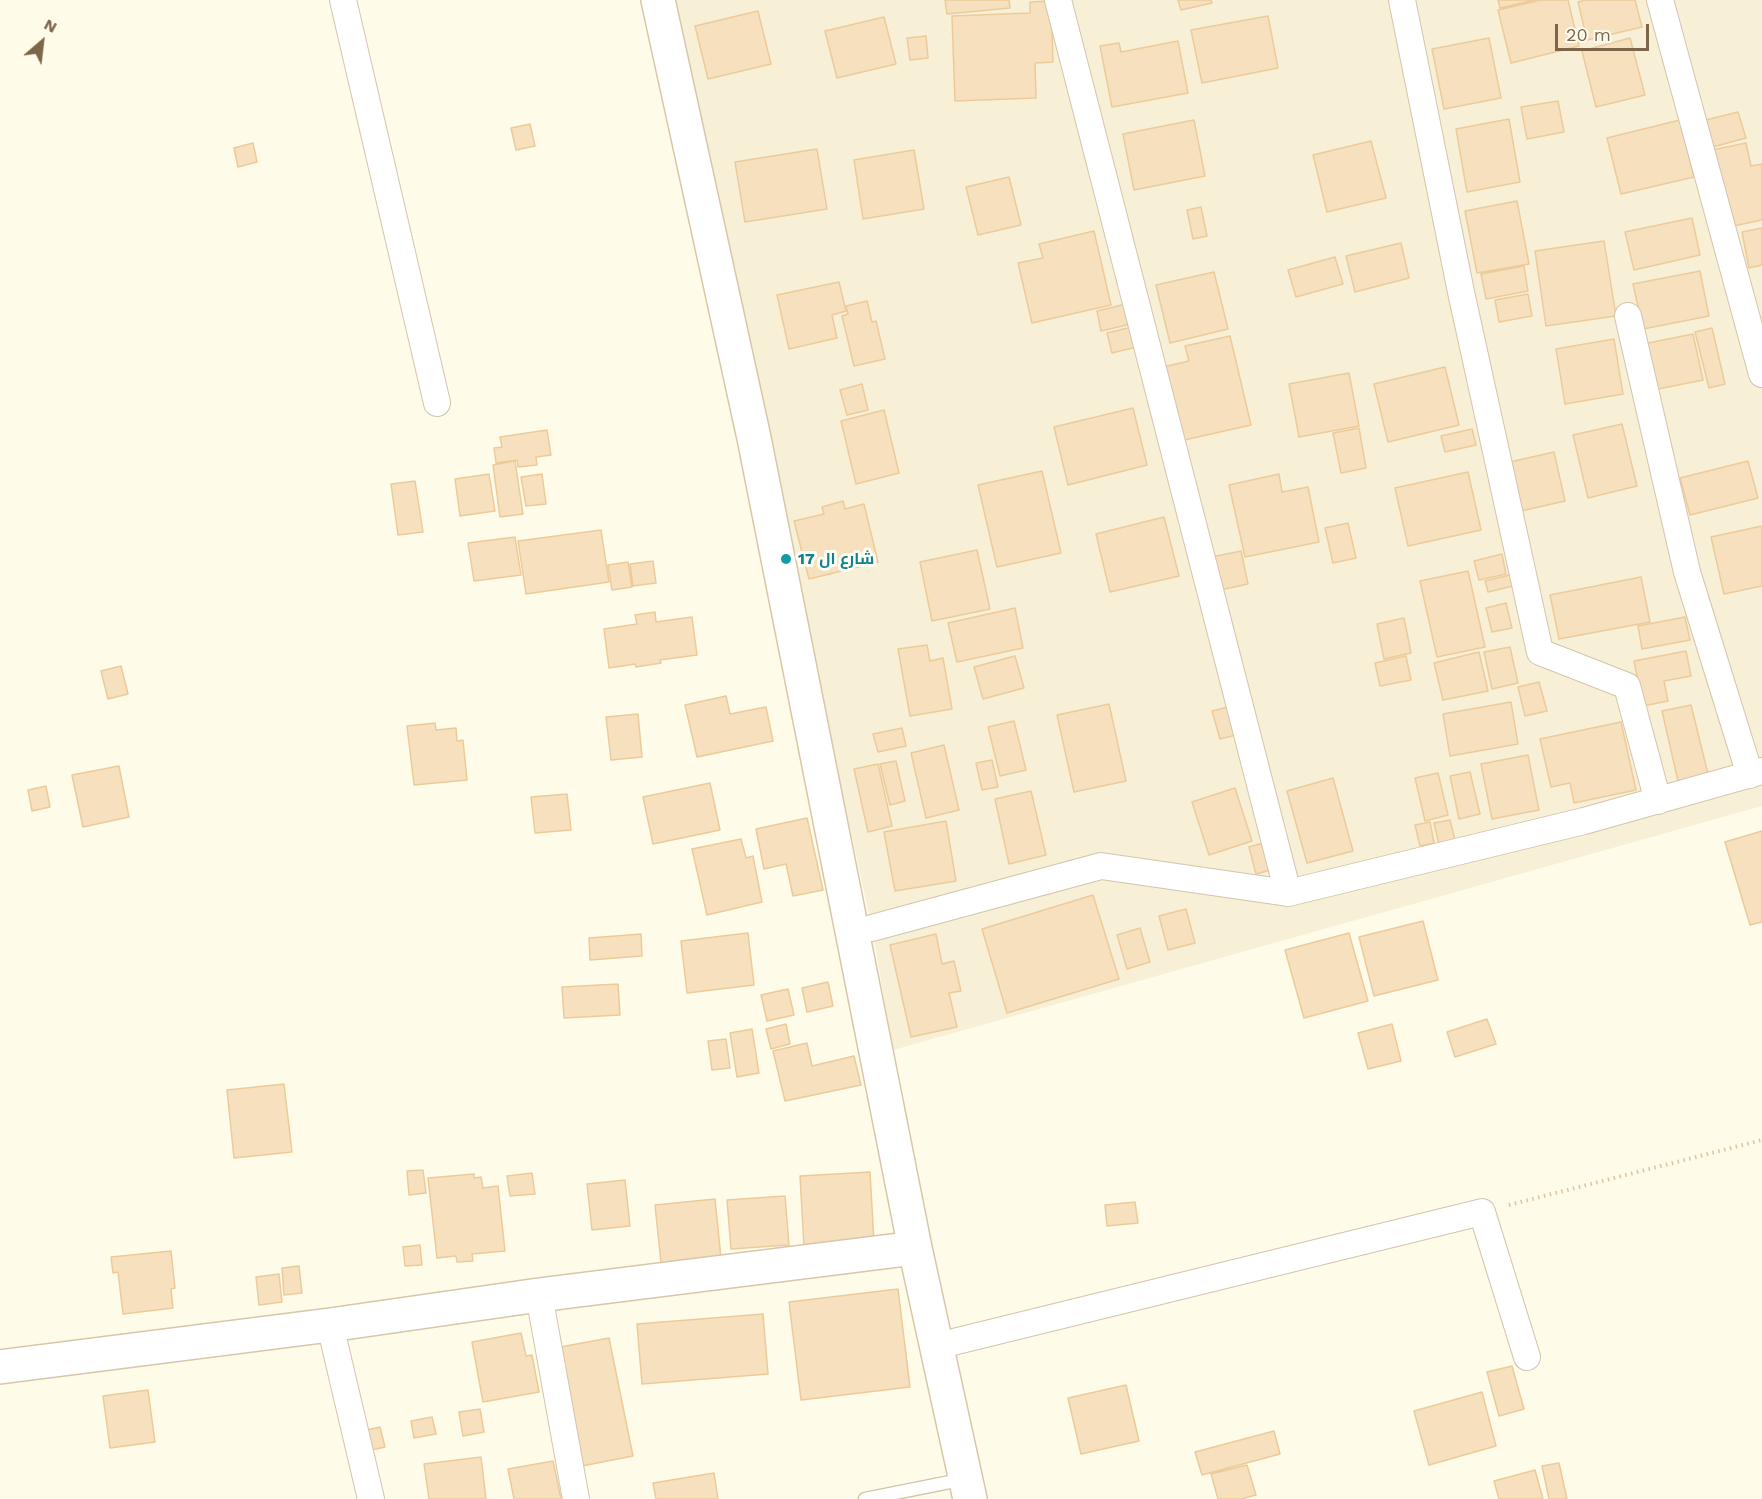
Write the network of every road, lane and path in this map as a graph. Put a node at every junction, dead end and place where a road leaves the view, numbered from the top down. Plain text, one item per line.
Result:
1 (343, 0) edge
2 (658, 0) edge
3 (1058, 0) edge
4 (1402, 0) edge
5 (1660, 0) edge
6 (1628, 316) dead end
7 (1762, 374) edge
8 (437, 403) dead end
9 (1756, 773) edge
10 (1658, 801) junction
11 (1288, 893) junction
12 (872, 928) dead end
13 (1762, 1140) edge
14 (1482, 1212) junction
15 (915, 1248) junction
16 (539, 1295) junction
17 (330, 1325) junction
18 (937, 1346) junction
19 (1527, 1357) dead end
20 (0, 1367) edge
21 (968, 1489) edge
22 (371, 1499) edge
23 (576, 1499) edge
24 (865, 1499) edge

1 - 8 street
2 - 15 street
3 - 11 street
4 - 10 street
5 - 7 street
6 - 9 street
9 - 10 street
10 - 11 street
11 - 12 street
13 - 14 path
14 - 18 street
14 - 19 street
15 - 16 street
15 - 18 street
16 - 17 street
16 - 23 street
17 - 20 street
17 - 22 street
18 - 21 street
21 - 24 lane

